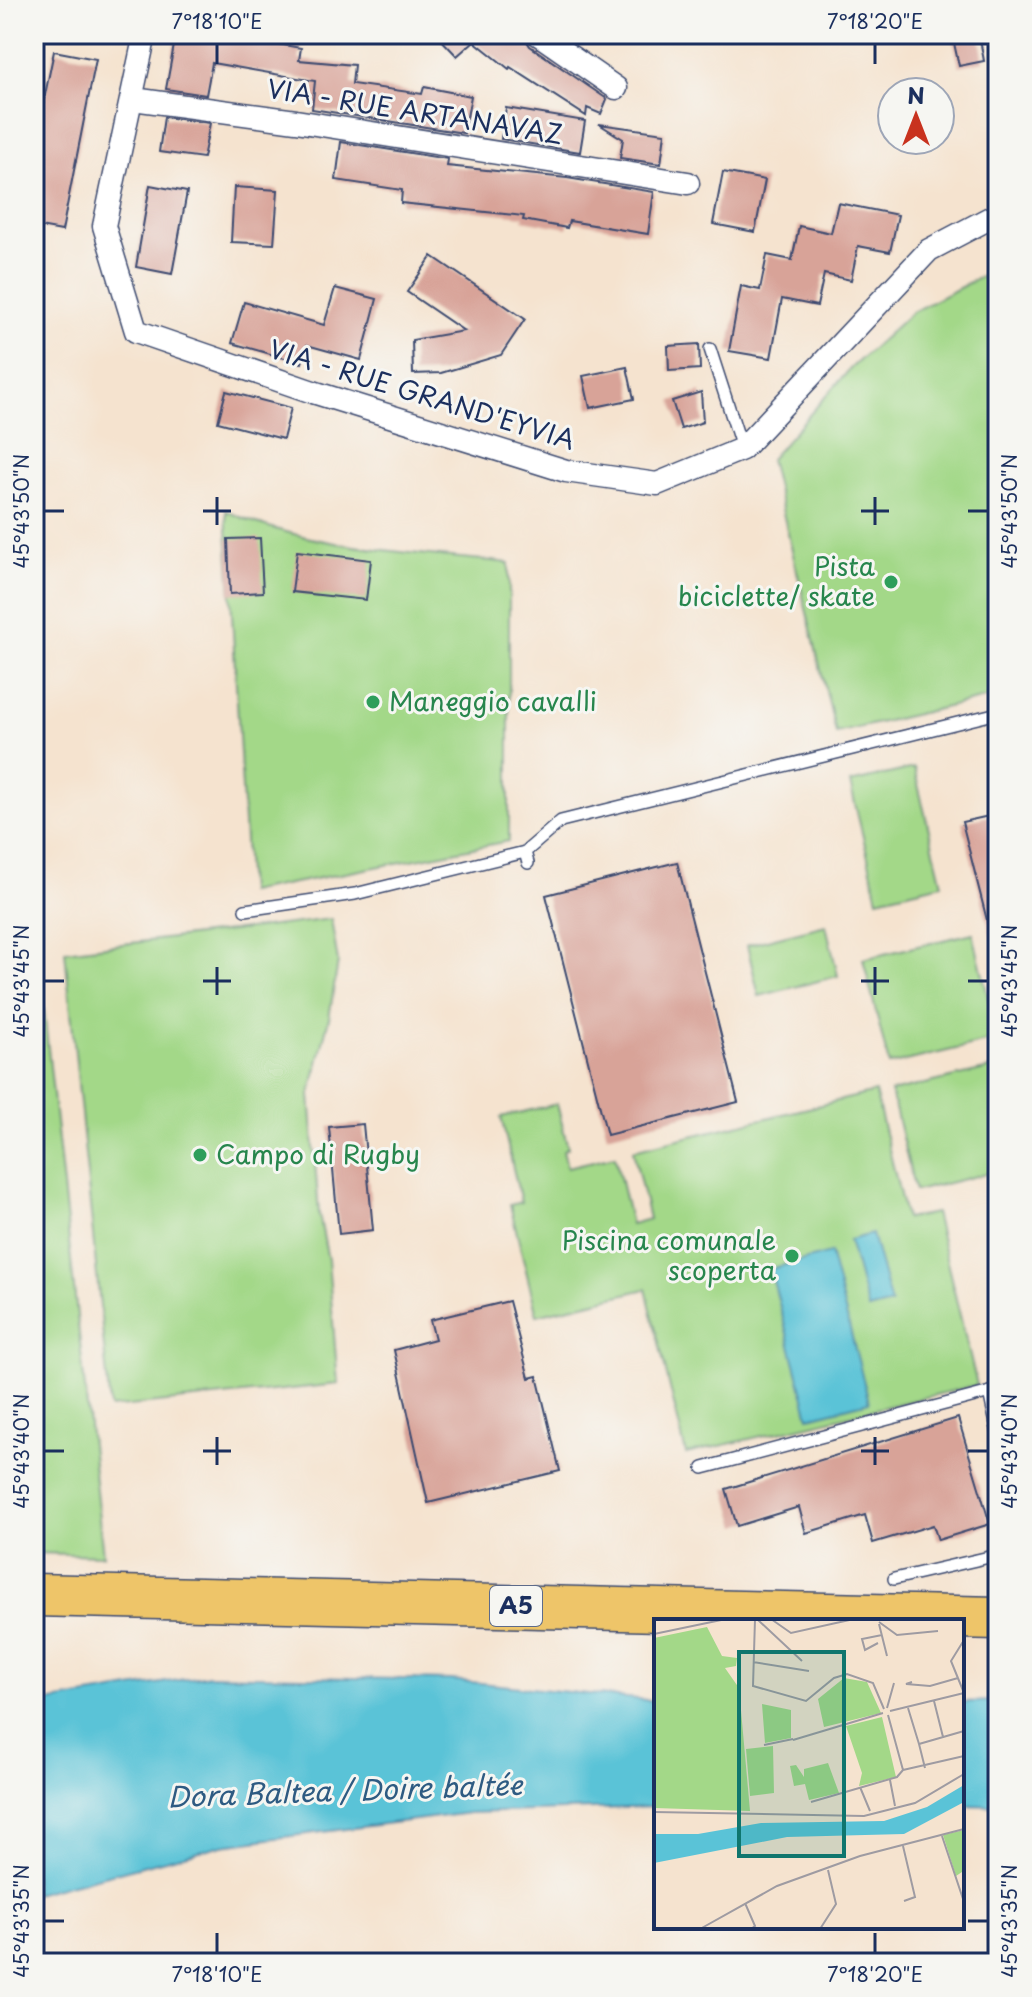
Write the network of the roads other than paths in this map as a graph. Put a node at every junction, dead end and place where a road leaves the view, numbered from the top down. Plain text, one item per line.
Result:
1 (145, 34) edge
2 (538, 34) edge
3 (616, 88) dead end
4 (133, 99) junction
5 (688, 183) dead end
6 (998, 218) edge
7 (710, 349) dead end
8 (742, 449) junction
9 (998, 713) edge
10 (245, 910) dead end
11 (994, 1391) edge
12 (998, 1433) edge
13 (703, 1468) dead end
14 (998, 1555) edge
15 (894, 1579) dead end
16 (34, 1595) edge
17 (998, 1618) edge
18 (34, 1621) edge
19 (654, 1636) edge
20 (964, 1644) edge
21 (998, 1646) edge

1 - 4 street, VIA - RUE GRAND'EYVIA
2 - 3 street
4 - 5 street, VIA - RUE ARTANAVAZ
4 - 8 street, VIA - RUE GRAND'EYVIA
6 - 8 street, VIA - RUE GRAND'EYVIA
7 - 8 lane
9 - 10 lane
11 - 12 lane
11 - 13 lane
14 - 15 lane
16 - 17 highway, A5
18 - 19 highway, A5
20 - 21 highway

